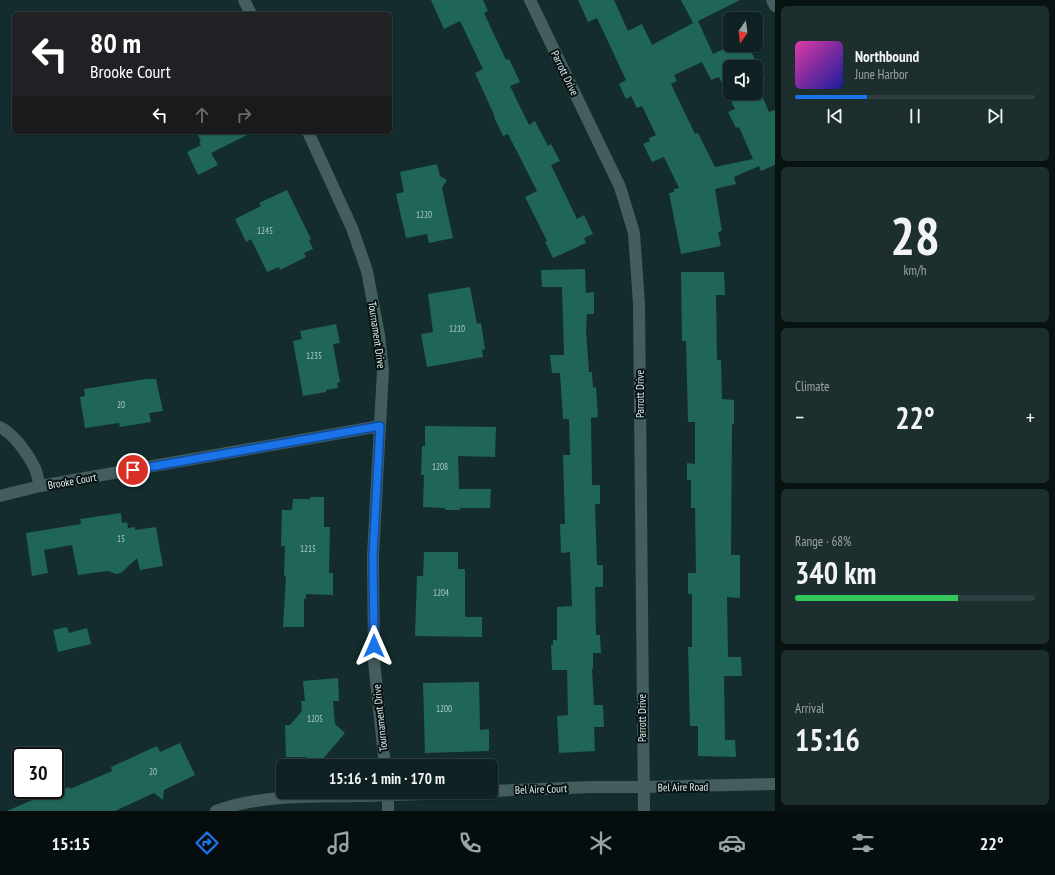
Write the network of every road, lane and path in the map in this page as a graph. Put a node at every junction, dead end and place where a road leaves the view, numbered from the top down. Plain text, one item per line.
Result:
1 (244, 0) edge
2 (530, 0) edge
3 (772, 0) edge
4 (775, 6) edge
5 (250, 12) edge
6 (309, 134) edge
7 (380, 426) junction
8 (0, 427) edge
9 (40, 486) junction
10 (0, 496) edge
11 (384, 759) edge
12 (775, 784) edge
13 (591, 787) joint
14 (643, 787) junction
15 (498, 791) edge
16 (276, 798) edge
17 (388, 799) edge
18 (216, 811) edge
19 (388, 811) edge
20 (644, 811) edge

1 - 5 street
2 - 14 street, Parrott Drive
3 - 4 street
6 - 7 street, Tournament Drive
7 - 9 street, Brooke Court
7 - 11 street, Tournament Drive
8 - 9 street
9 - 10 street, Brooke Court
12 - 14 street, Bel Aire Road
13 - 14 street, Bel Aire Road
13 - 15 street, Bel Aire Court
14 - 20 street, Parrott Drive
16 - 18 street
17 - 19 street

